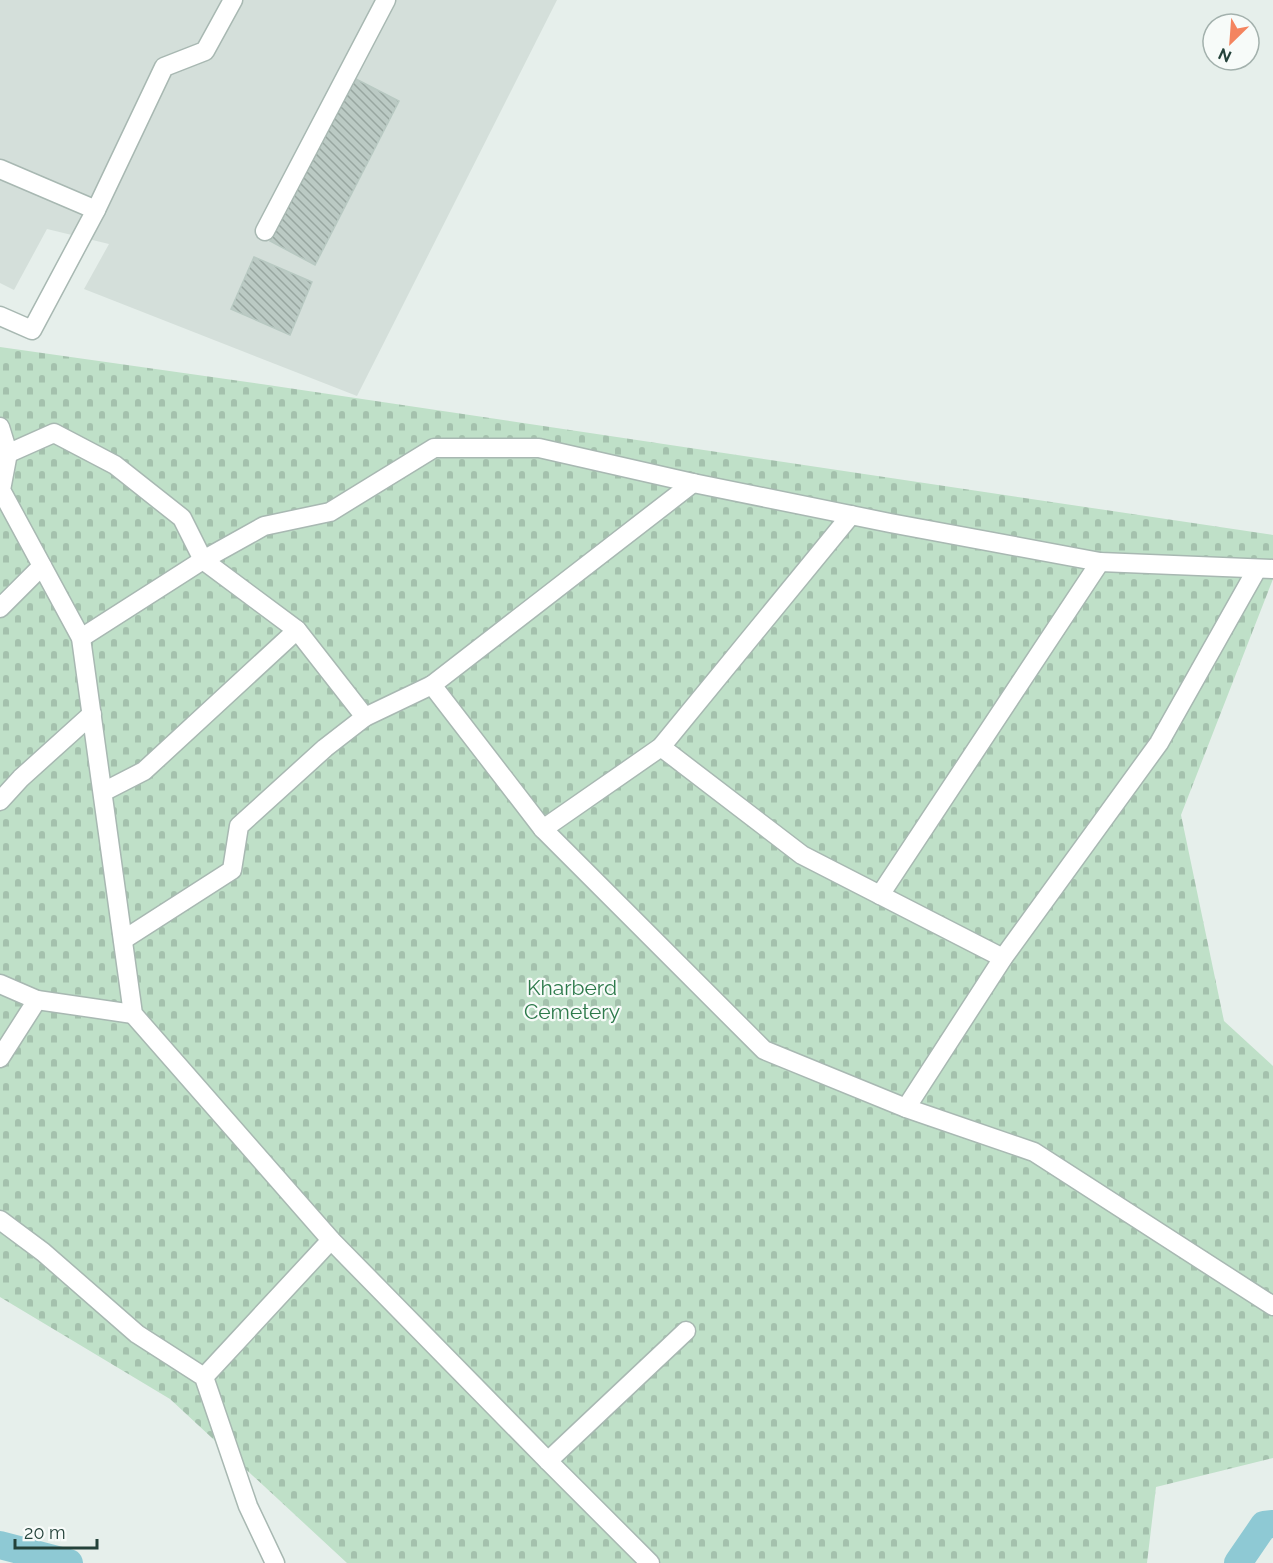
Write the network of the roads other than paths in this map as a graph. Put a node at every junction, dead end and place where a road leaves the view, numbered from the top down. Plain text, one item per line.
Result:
1 (233, 0) edge
2 (386, 0) edge
3 (0, 170) edge
4 (96, 210) junction
5 (265, 231) dead end
6 (0, 316) edge
7 (0, 427) edge
8 (4, 455) edge
9 (693, 483) junction
10 (851, 515) junction
11 (203, 560) junction
12 (1100, 562) junction
13 (42, 566) junction
14 (1265, 569) edge
15 (0, 608) edge
16 (297, 630) junction
17 (81, 638) junction
18 (432, 685) junction
19 (92, 714) junction
20 (365, 717) junction
21 (661, 747) junction
22 (103, 792) junction
23 (0, 801) edge
24 (543, 829) junction
25 (880, 895) junction
26 (123, 940) junction
27 (1004, 958) junction
28 (0, 984) edge
29 (37, 1000) junction
30 (133, 1014) junction
31 (0, 1058) edge
32 (906, 1108) junction
33 (0, 1220) edge
34 (331, 1239) junction
35 (1273, 1305) edge
36 (686, 1331) dead end
37 (204, 1377) junction
38 (548, 1461) junction
39 (276, 1563) edge
40 (650, 1563) edge

1 - 4 lane
2 - 5 lane
3 - 4 lane
4 - 6 lane
7 - 8 lane
8 - 11 lane
8 - 13 lane
9 - 10 lane
9 - 11 lane
9 - 18 lane
10 - 12 lane
10 - 21 lane
11 - 16 lane
11 - 17 lane
12 - 14 lane
12 - 25 lane
13 - 15 lane
13 - 17 lane
14 - 27 lane
16 - 20 lane
16 - 22 lane
17 - 19 lane
18 - 20 lane
18 - 24 lane
19 - 22 lane
19 - 23 lane
20 - 26 lane
21 - 24 lane
21 - 25 lane
22 - 26 lane
24 - 32 lane
25 - 27 lane
26 - 30 lane
27 - 32 lane
28 - 29 lane
29 - 30 lane
29 - 31 lane
30 - 34 lane
32 - 35 lane
33 - 37 lane
34 - 37 lane
34 - 38 lane
36 - 38 lane
37 - 39 lane
38 - 40 lane

